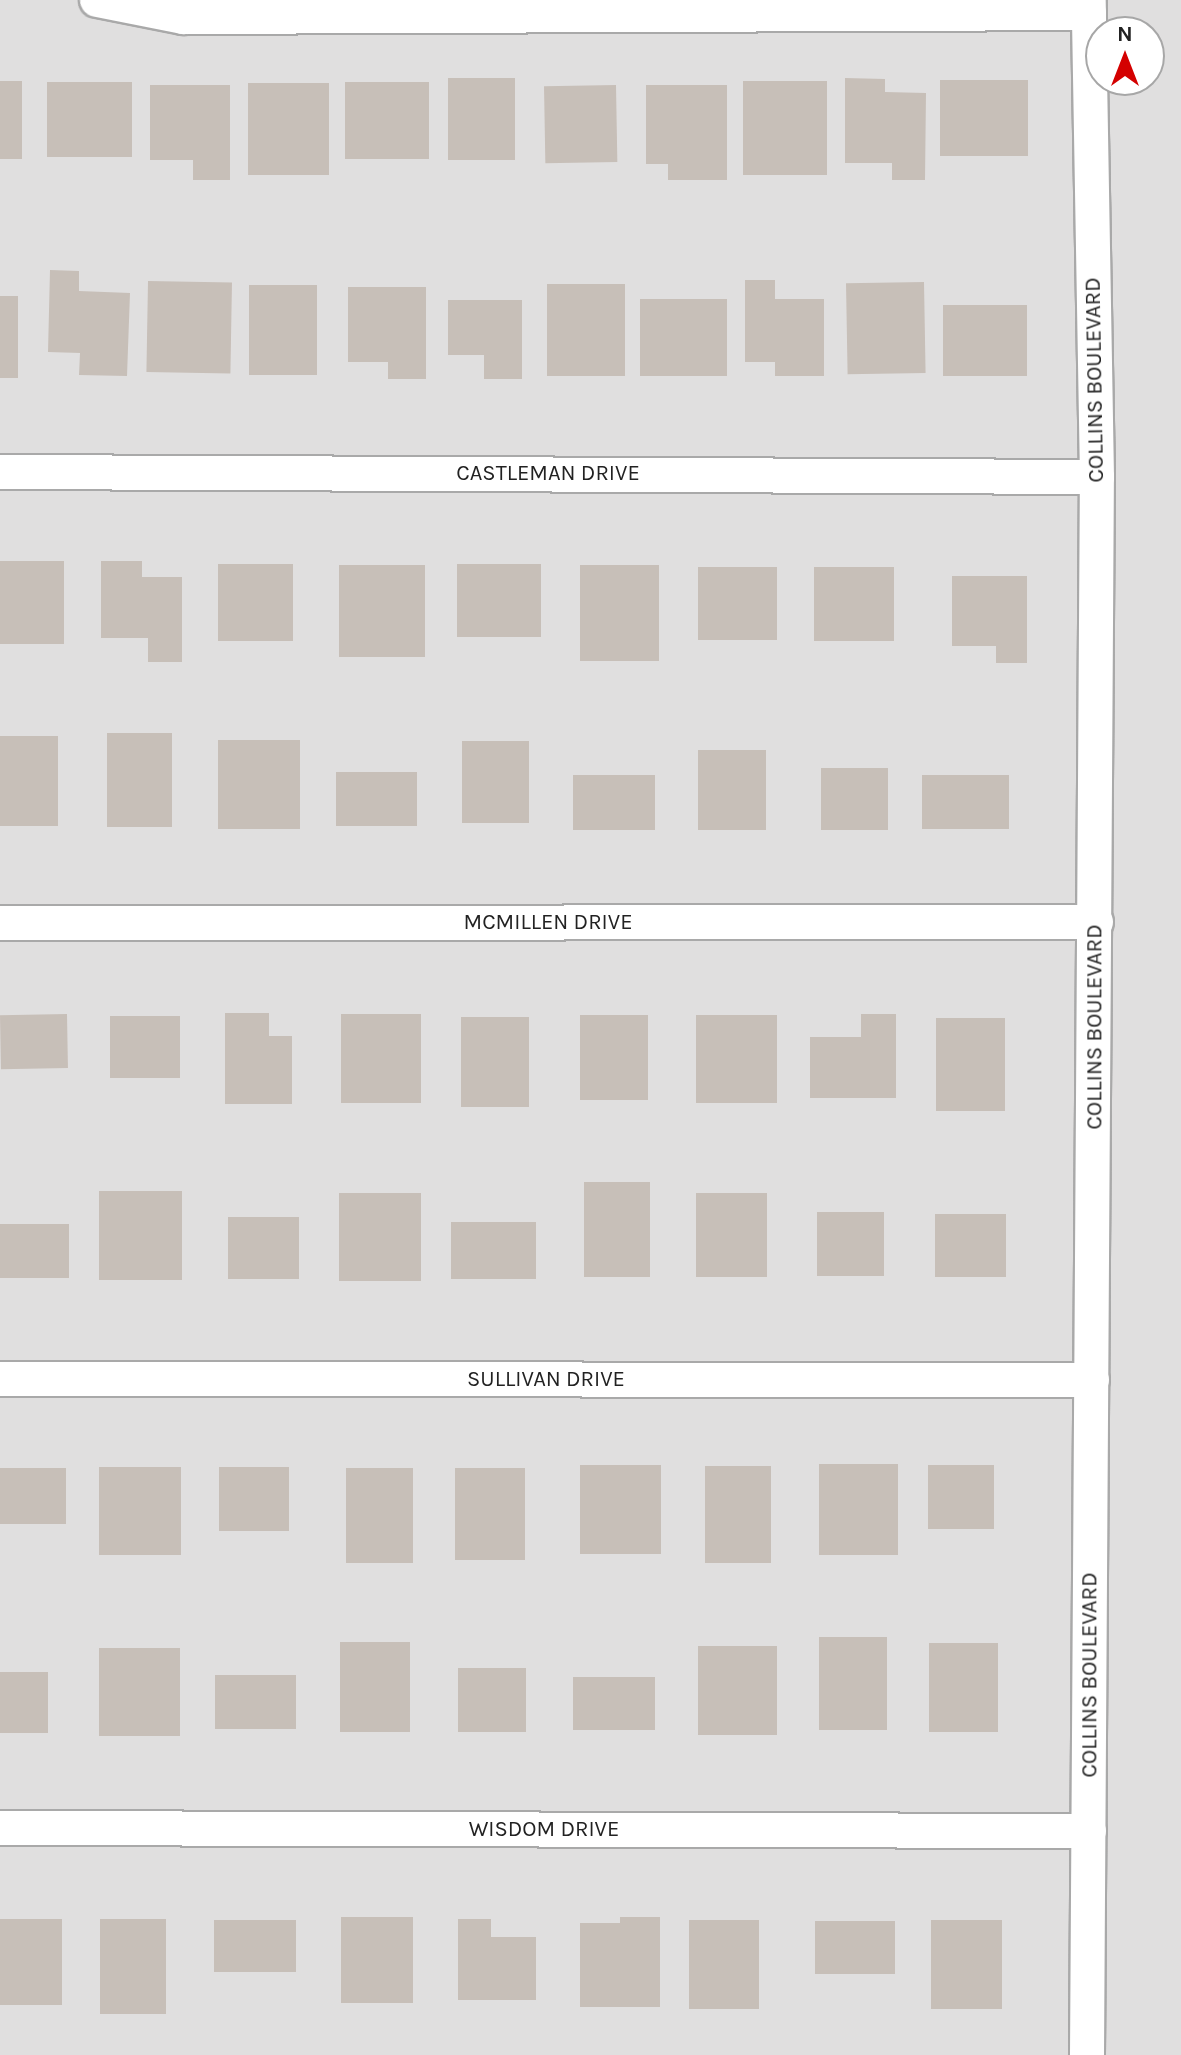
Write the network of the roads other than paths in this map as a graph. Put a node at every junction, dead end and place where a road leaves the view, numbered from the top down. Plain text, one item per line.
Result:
1 (97, 0) edge
2 (1089, 6) edge
3 (0, 472) edge
4 (1097, 477) junction
5 (1096, 922) junction
6 (0, 923) edge
7 (0, 1379) edge
8 (1092, 1380) junction
9 (0, 1828) edge
10 (1089, 1831) junction
11 (1087, 2055) edge

1 - 2 street
2 - 4 street, COLLINS BOULEVARD
3 - 4 street, CASTLEMAN DRIVE
4 - 5 street, COLLINS BOULEVARD
5 - 6 street, MCMILLEN DRIVE
5 - 8 street, COLLINS BOULEVARD
7 - 8 street, SULLIVAN DRIVE
8 - 10 street, COLLINS BOULEVARD
9 - 10 street, WISDOM DRIVE
10 - 11 street, COLLINS BOULEVARD

